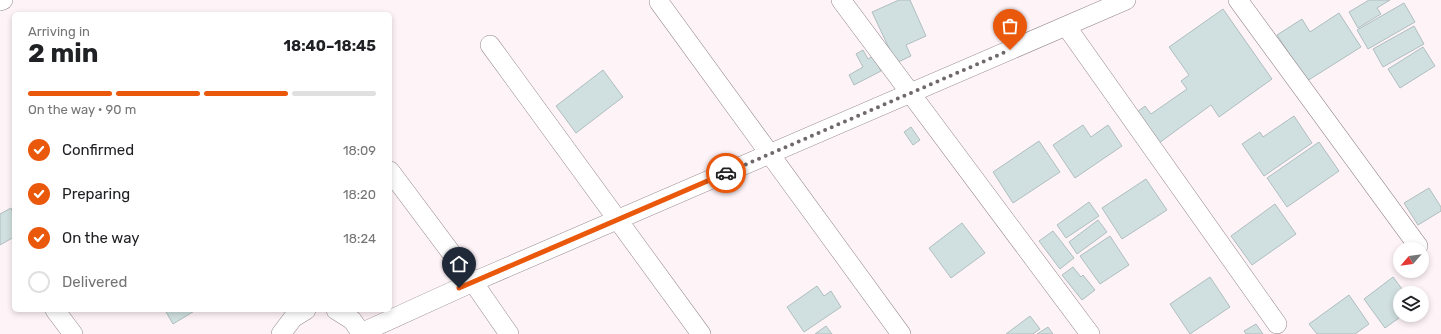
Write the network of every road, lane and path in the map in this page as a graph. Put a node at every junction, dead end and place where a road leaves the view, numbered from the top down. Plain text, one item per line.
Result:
1 (3, 0) edge
2 (841, 0) edge
3 (1126, 0) edge
4 (1238, 0) edge
5 (0, 1) edge
6 (659, 2) dead end
7 (1066, 26) junction
8 (490, 45) dead end
9 (910, 93) junction
10 (770, 154) junction
11 (392, 174) edge
12 (618, 220) junction
13 (1415, 242) edge
14 (473, 282) junction
15 (56, 312) edge
16 (339, 312) edge
17 (295, 313) edge
18 (1277, 324) dead end
19 (362, 333) edge
20 (73, 334) edge
21 (282, 334) edge
22 (510, 334) edge
23 (701, 334) edge
24 (901, 334) edge
25 (1090, 334) edge

1 - 5 street
2 - 9 street
3 - 7 street
4 - 13 street
6 - 10 street
7 - 9 street
7 - 18 street
8 - 12 street
9 - 10 street
9 - 25 street
10 - 12 street
10 - 24 street
11 - 14 street
12 - 14 street
12 - 23 street
14 - 19 street
14 - 22 street
15 - 20 street
16 - 19 street
17 - 21 street

